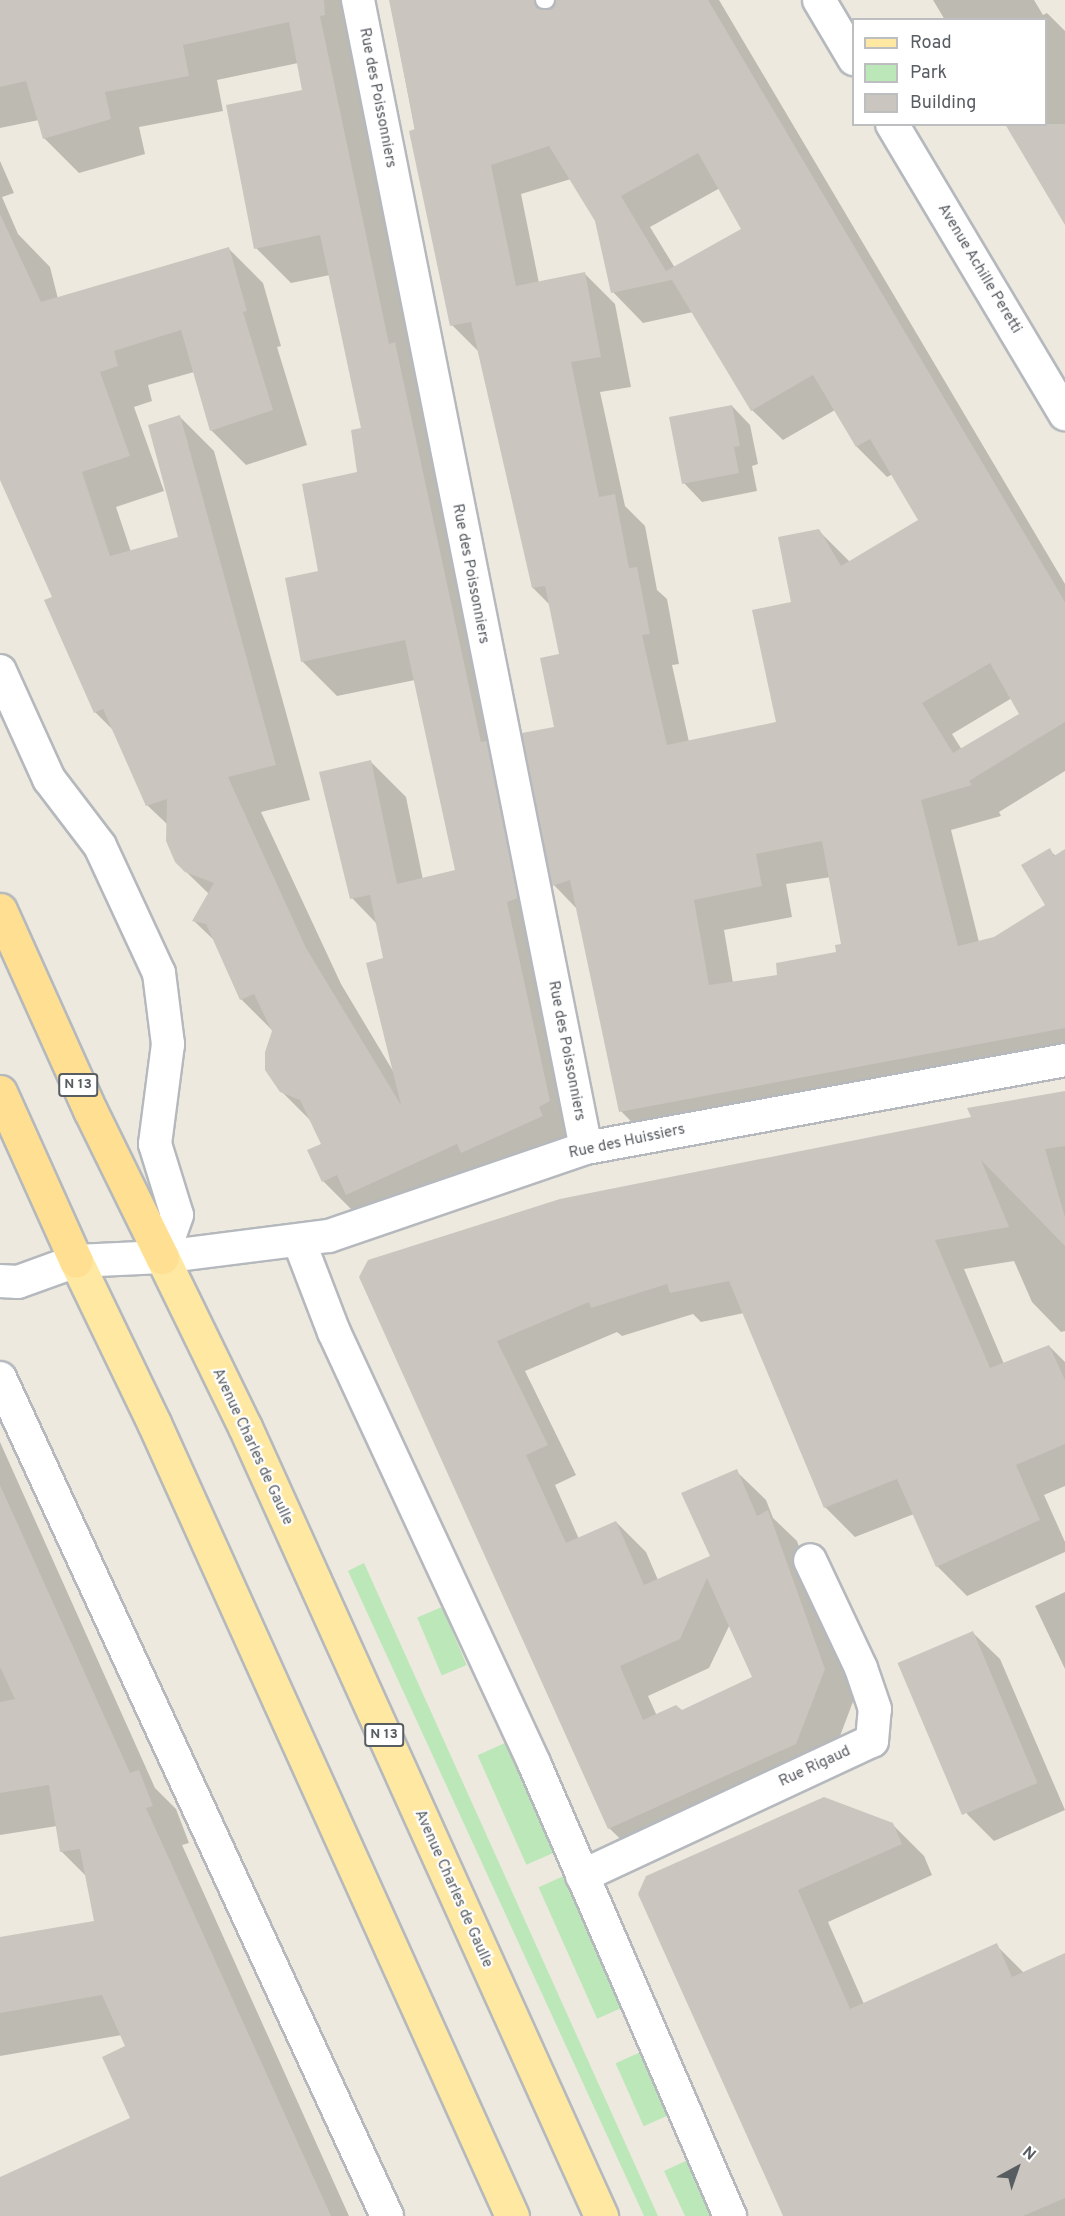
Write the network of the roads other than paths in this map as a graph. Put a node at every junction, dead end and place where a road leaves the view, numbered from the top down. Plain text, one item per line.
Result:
1 (358, 0) edge
2 (819, 0) edge
3 (852, 56) edge
4 (893, 126) edge
5 (1065, 414) edge
6 (0, 671) edge
7 (0, 910) edge
8 (1065, 1060) edge
9 (0, 1092) edge
10 (586, 1148) junction
11 (299, 1241) junction
12 (162, 1257) junction
13 (76, 1261) junction
14 (0, 1281) edge
15 (0, 1378) edge
16 (810, 1560) dead end
17 (582, 1876) junction
18 (387, 2216) edge
19 (512, 2216) edge
20 (601, 2216) edge
21 (730, 2216) edge

1 - 10 street, Rue des Poissonniers
2 - 3 street
4 - 5 street, Avenue Achille Peretti
6 - 12 street
7 - 12 highway, N 13
8 - 10 street, Rue des Huissiers
9 - 13 highway
10 - 11 street, Rue des Huissiers
11 - 12 street, Rue des Huissiers
11 - 17 street
12 - 13 street, Rue des Huissiers
12 - 20 main road, Avenue Charles de Gaulle / N 13
13 - 14 street, Rue des Huissiers
13 - 19 main road
15 - 18 street
16 - 17 street, Rue Rigaud
17 - 21 street

